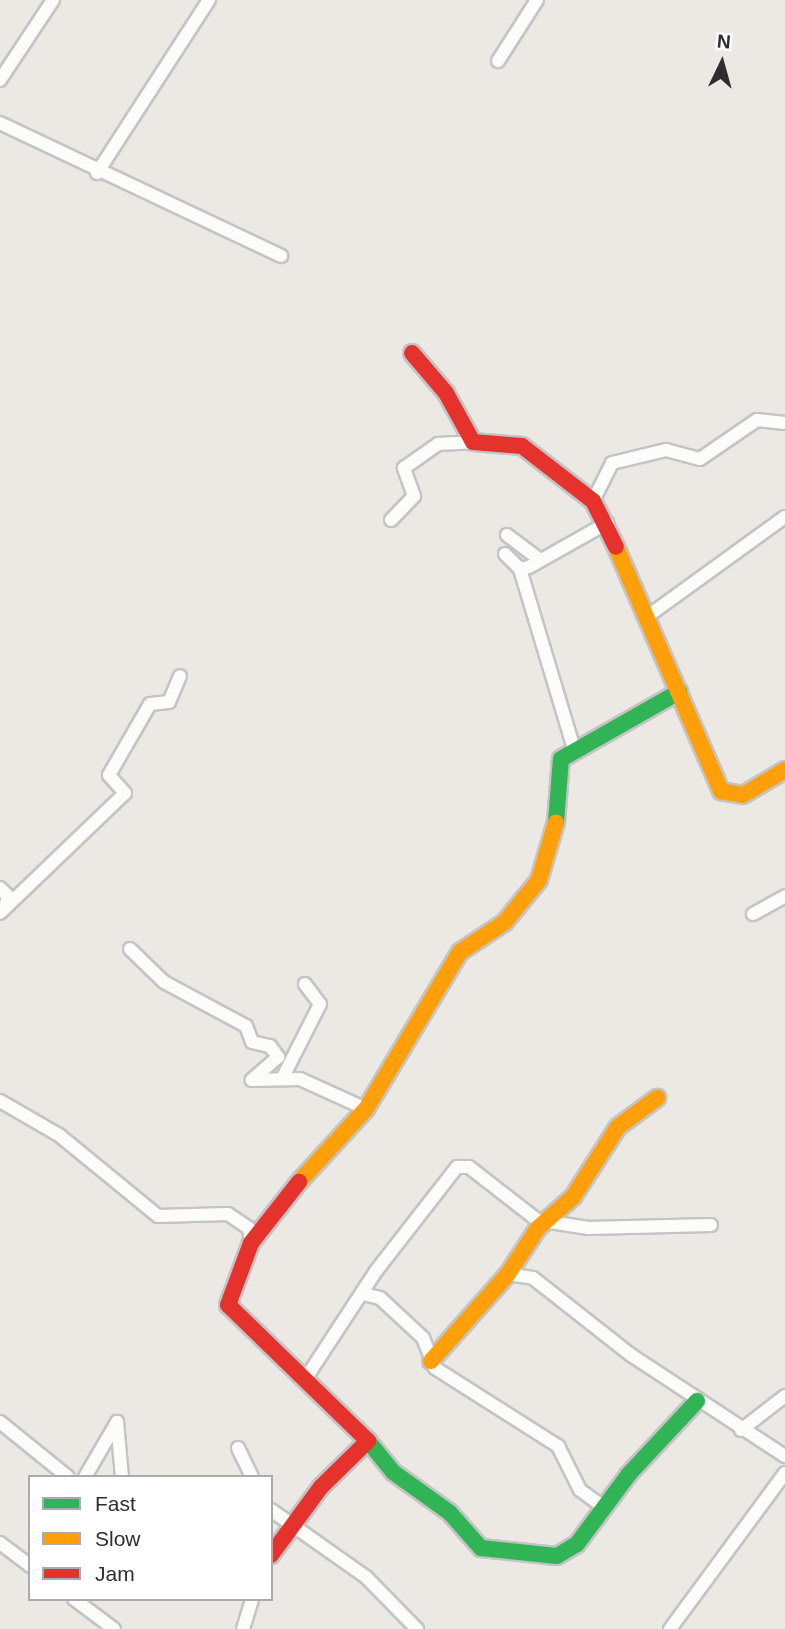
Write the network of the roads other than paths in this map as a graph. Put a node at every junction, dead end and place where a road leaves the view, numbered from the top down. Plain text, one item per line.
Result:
1 (53, 0) edge
2 (209, 0) edge
3 (537, 0) edge
4 (498, 61) dead end
5 (0, 80) edge
6 (0, 123) edge
7 (97, 173) junction
8 (281, 256) dead end
9 (412, 353) dead end
10 (785, 423) edge
11 (473, 442) junction
12 (593, 501) junction
13 (785, 517) edge
14 (391, 520) dead end
15 (607, 523) junction
16 (507, 535) dead end
17 (505, 554) dead end
18 (537, 558) junction
19 (520, 569) junction
20 (648, 616) junction
21 (180, 676) dead end
22 (679, 692) junction
23 (573, 749) junction
24 (785, 770) edge
25 (0, 888) edge
26 (785, 896) edge
27 (3, 909) edge
28 (753, 914) dead end
29 (130, 948) dead end
30 (305, 984) dead end
31 (283, 1077) junction
32 (657, 1098) dead end
33 (0, 1101) edge
34 (366, 1109) junction
35 (547, 1220) junction
36 (711, 1226) dead end
37 (251, 1243) junction
38 (508, 1274) junction
39 (363, 1294) junction
40 (431, 1361) junction
41 (304, 1381) junction
42 (785, 1396) edge
43 (697, 1401) junction
44 (0, 1422) edge
45 (741, 1430) junction
46 (369, 1441) junction
47 (238, 1448) dead end
48 (785, 1456) edge
49 (785, 1473) edge
50 (66, 1475) edge
51 (86, 1475) edge
52 (122, 1475) edge
53 (251, 1475) edge
54 (605, 1508) junction
55 (273, 1512) edge
56 (292, 1529) junction
57 (0, 1543) edge
58 (273, 1553) edge
59 (28, 1564) edge
60 (77, 1601) edge
61 (248, 1601) edge
62 (114, 1629) edge
63 (243, 1629) edge
64 (417, 1629) edge
65 (670, 1629) edge

1 - 5 street
2 - 7 street
3 - 4 street
6 - 7 street
7 - 8 street
9 - 11 street
10 - 12 street
11 - 12 street
11 - 14 street
12 - 15 street
13 - 20 street
15 - 18 street
15 - 20 street
16 - 18 street
17 - 19 street
18 - 19 street
19 - 23 street
20 - 22 street
21 - 27 street
22 - 23 street
22 - 24 street
23 - 34 street
25 - 27 street
26 - 28 street
29 - 31 street
30 - 31 street
31 - 34 street
32 - 35 street
33 - 37 street
34 - 37 street
35 - 36 street
35 - 38 street
35 - 39 street
37 - 41 street
38 - 40 street
38 - 43 street
39 - 40 street
39 - 41 street
40 - 54 street
41 - 46 street
42 - 45 street
43 - 45 street
43 - 54 street
44 - 50 street
45 - 48 street
46 - 54 street
46 - 56 street
47 - 53 street
49 - 65 street
51 - 52 street
55 - 56 street
56 - 58 street
56 - 64 street
57 - 59 street
60 - 62 street
61 - 63 street

